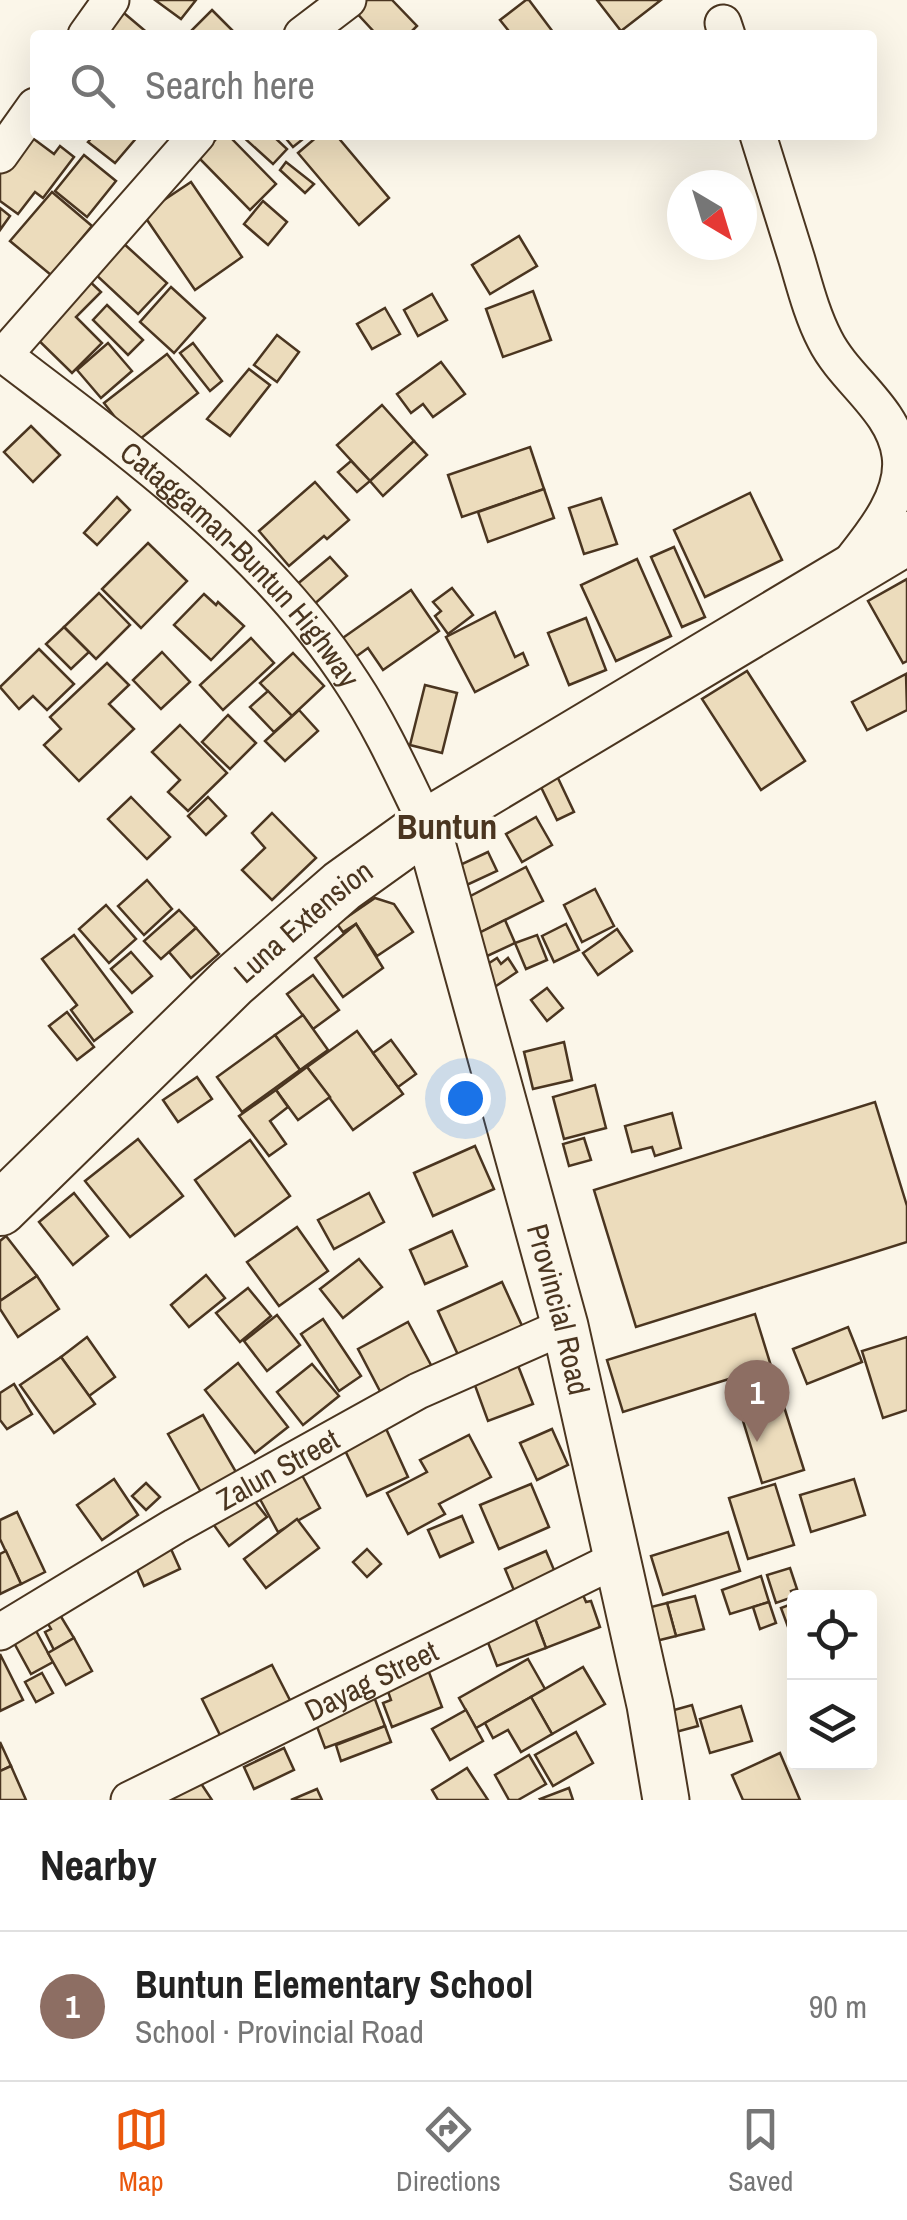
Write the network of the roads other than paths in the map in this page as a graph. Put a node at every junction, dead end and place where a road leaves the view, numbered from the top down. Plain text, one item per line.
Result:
1 (111, 0) edge
2 (348, 0) edge
3 (90, 30) edge
4 (309, 30) edge
5 (30, 113) edge
6 (193, 140) edge
7 (760, 140) edge
8 (0, 155) edge
9 (2, 353) edge
10 (907, 538) edge
11 (836, 581) junction
12 (427, 826) junction
13 (0, 1209) edge
14 (564, 1326) junction
15 (615, 1560) junction
16 (0, 1632) edge
17 (128, 1800) edge
18 (666, 1800) edge

1 - 3 street
2 - 4 street
5 - 8 street
6 - 9 street
7 - 11 street
9 - 12 street, Cataggaman-Buntun Highway
10 - 11 highway, Luna Extension
11 - 12 highway, Luna Extension
12 - 13 highway, Luna Extension
12 - 14 main road, Provincial Road
14 - 15 main road, Provincial Road
14 - 16 street, Zalun Street
15 - 17 street, Dayag Street
15 - 18 main road, Provincial Road

